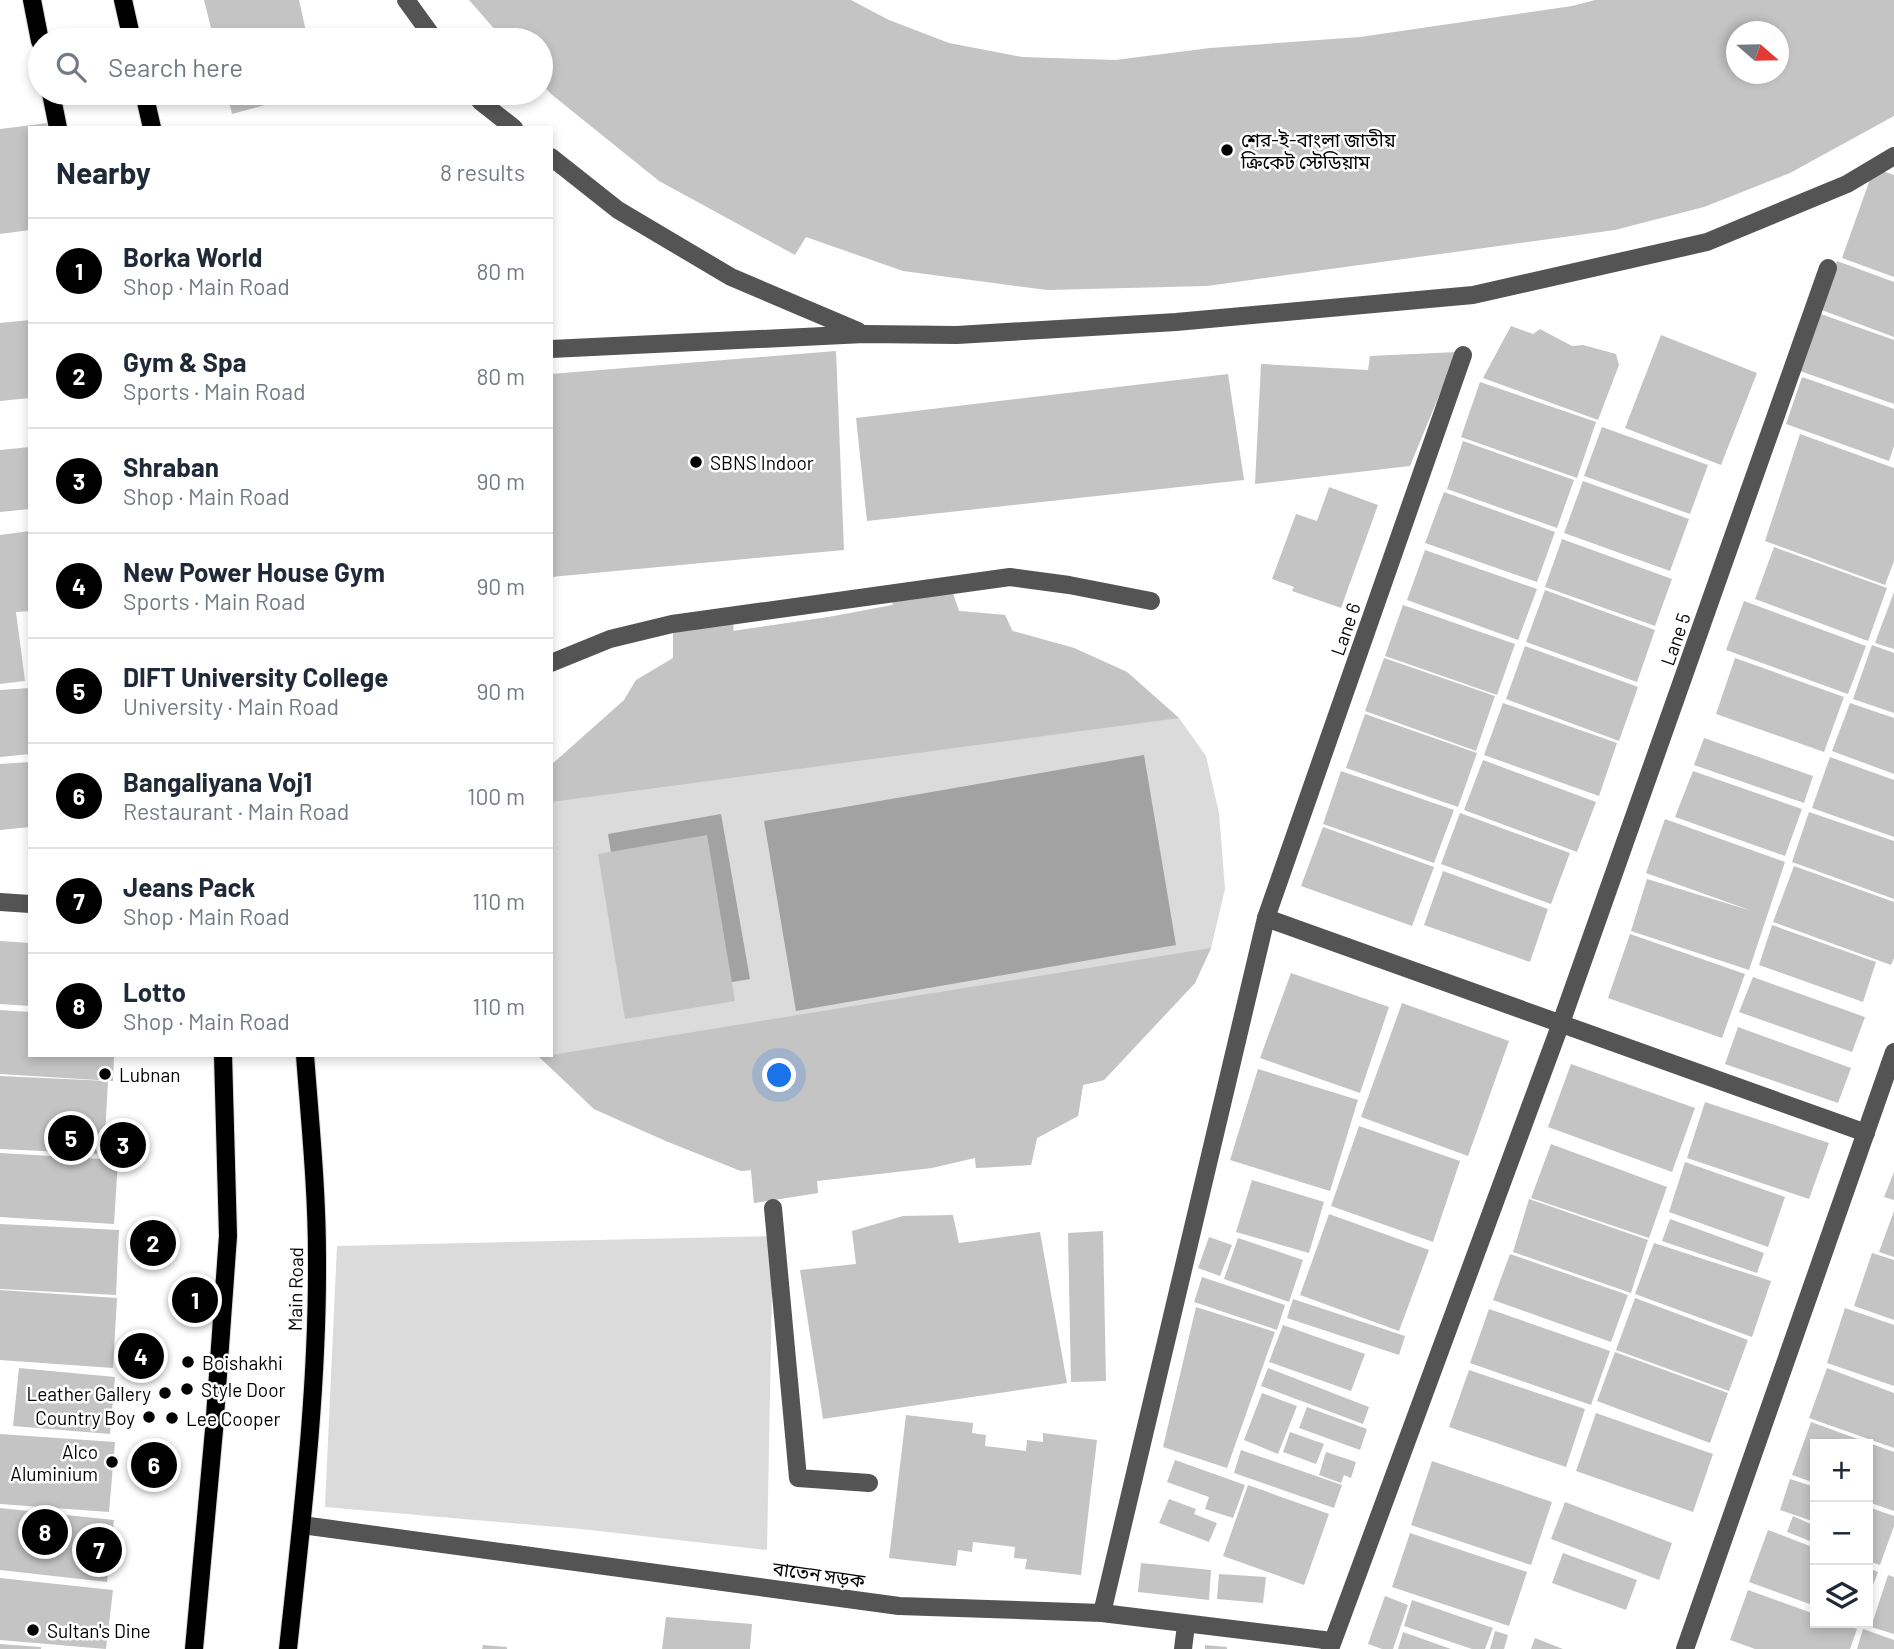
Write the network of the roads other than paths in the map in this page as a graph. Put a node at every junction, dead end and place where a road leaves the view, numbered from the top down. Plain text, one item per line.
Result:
1 (32, 0) edge
2 (123, 0) edge
3 (407, 0) edge
4 (37, 28) edge
5 (129, 28) edge
6 (427, 28) edge
7 (53, 105) edge
8 (147, 105) edge
9 (485, 105) edge
10 (58, 126) edge
11 (152, 126) edge
12 (511, 126) edge
13 (1894, 156) edge
14 (553, 159) edge
15 (1828, 268) dead end
16 (864, 334) junction
17 (553, 349) edge
18 (1463, 355) dead end
19 (1151, 601) dead end
20 (553, 662) edge
21 (0, 902) edge
22 (28, 904) edge
23 (1266, 918) junction
24 (1560, 1023) junction
25 (1894, 1052) edge
26 (223, 1057) edge
27 (305, 1057) edge
28 (1866, 1132) junction
29 (772, 1208) dead end
30 (869, 1483) dead end
31 (302, 1525) junction
32 (1102, 1613) junction
33 (1186, 1625) junction
34 (1331, 1645) edge
35 (194, 1649) edge
36 (288, 1649) edge
37 (1183, 1649) edge
38 (1685, 1649) edge

1 - 4 main road
2 - 5 main road
3 - 6 street
7 - 10 main road
8 - 11 main road
9 - 12 street
13 - 16 street
14 - 16 street
15 - 24 street, Lane 5
16 - 17 street
18 - 23 street, Lane 6
19 - 20 street
21 - 22 street
23 - 24 street
23 - 32 street, Lane 6
24 - 28 street
24 - 34 street, Lane 5
25 - 28 street
26 - 35 main road
27 - 31 main road, Main Road
28 - 38 street
29 - 30 street
31 - 32 street, বাতেন সড়ক
31 - 36 main road, Main Road
32 - 33 street, বাতেন সড়ক
33 - 34 street, বাতেন সড়ক
33 - 37 street

